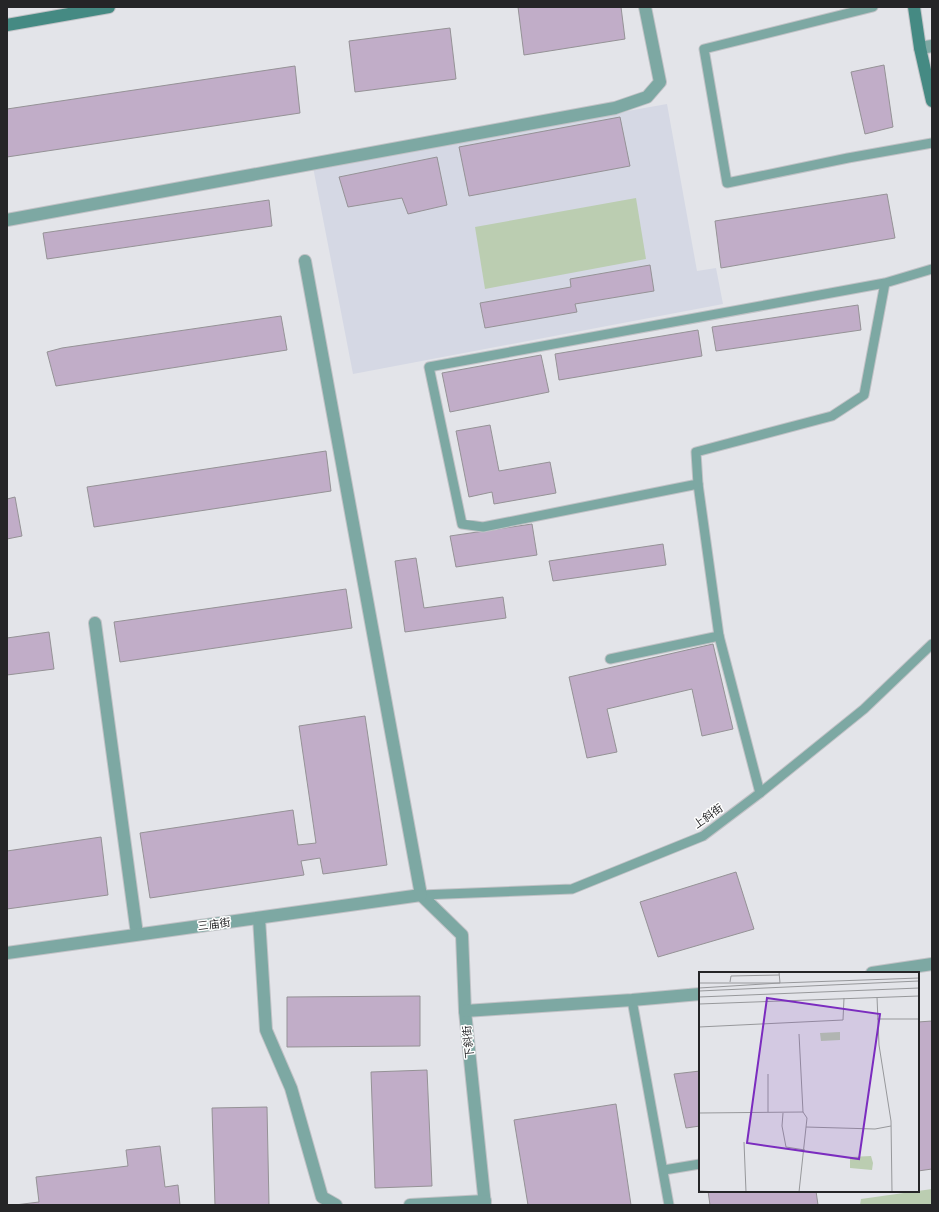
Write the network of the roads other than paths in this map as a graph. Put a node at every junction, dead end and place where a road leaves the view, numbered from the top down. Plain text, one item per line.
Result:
1 (109, 7) edge
2 (645, 7) edge
3 (873, 7) edge
4 (914, 7) edge
5 (7, 25) edge
6 (926, 47) edge
7 (932, 101) edge
8 (932, 143) edge
9 (7, 220) edge
10 (306, 261) dead end
11 (932, 269) edge
12 (885, 284) junction
13 (698, 484) junction
14 (95, 622) dead end
15 (719, 636) junction
16 (932, 644) edge
17 (610, 659) dead end
18 (760, 793) junction
19 (422, 895) junction
20 (259, 918) junction
21 (137, 934) junction
22 (7, 953) edge
23 (932, 964) edge
24 (879, 972) edge
25 (699, 994) edge
26 (632, 1000) junction
27 (465, 1011) junction
28 (699, 1164) edge
29 (664, 1170) junction
30 (485, 1203) edge
31 (336, 1205) edge
32 (410, 1205) edge
33 (669, 1205) edge

1 - 5 street
2 - 9 street
3 - 8 lane
4 - 6 street
6 - 7 street
10 - 19 street
11 - 12 lane
12 - 13 lane
12 - 13 lane
13 - 15 lane
14 - 21 street
15 - 17 lane
15 - 18 lane
16 - 18 lane, 上斜街
18 - 19 lane, 上斜街
19 - 20 street, 三庙街
19 - 27 street, 下斜街
20 - 21 street, 三庙街
20 - 31 street
21 - 22 street, 三庙街
23 - 24 street
25 - 26 street
26 - 27 street
26 - 29 lane
27 - 30 street, 下斜街
28 - 29 lane
29 - 33 lane
30 - 32 street

